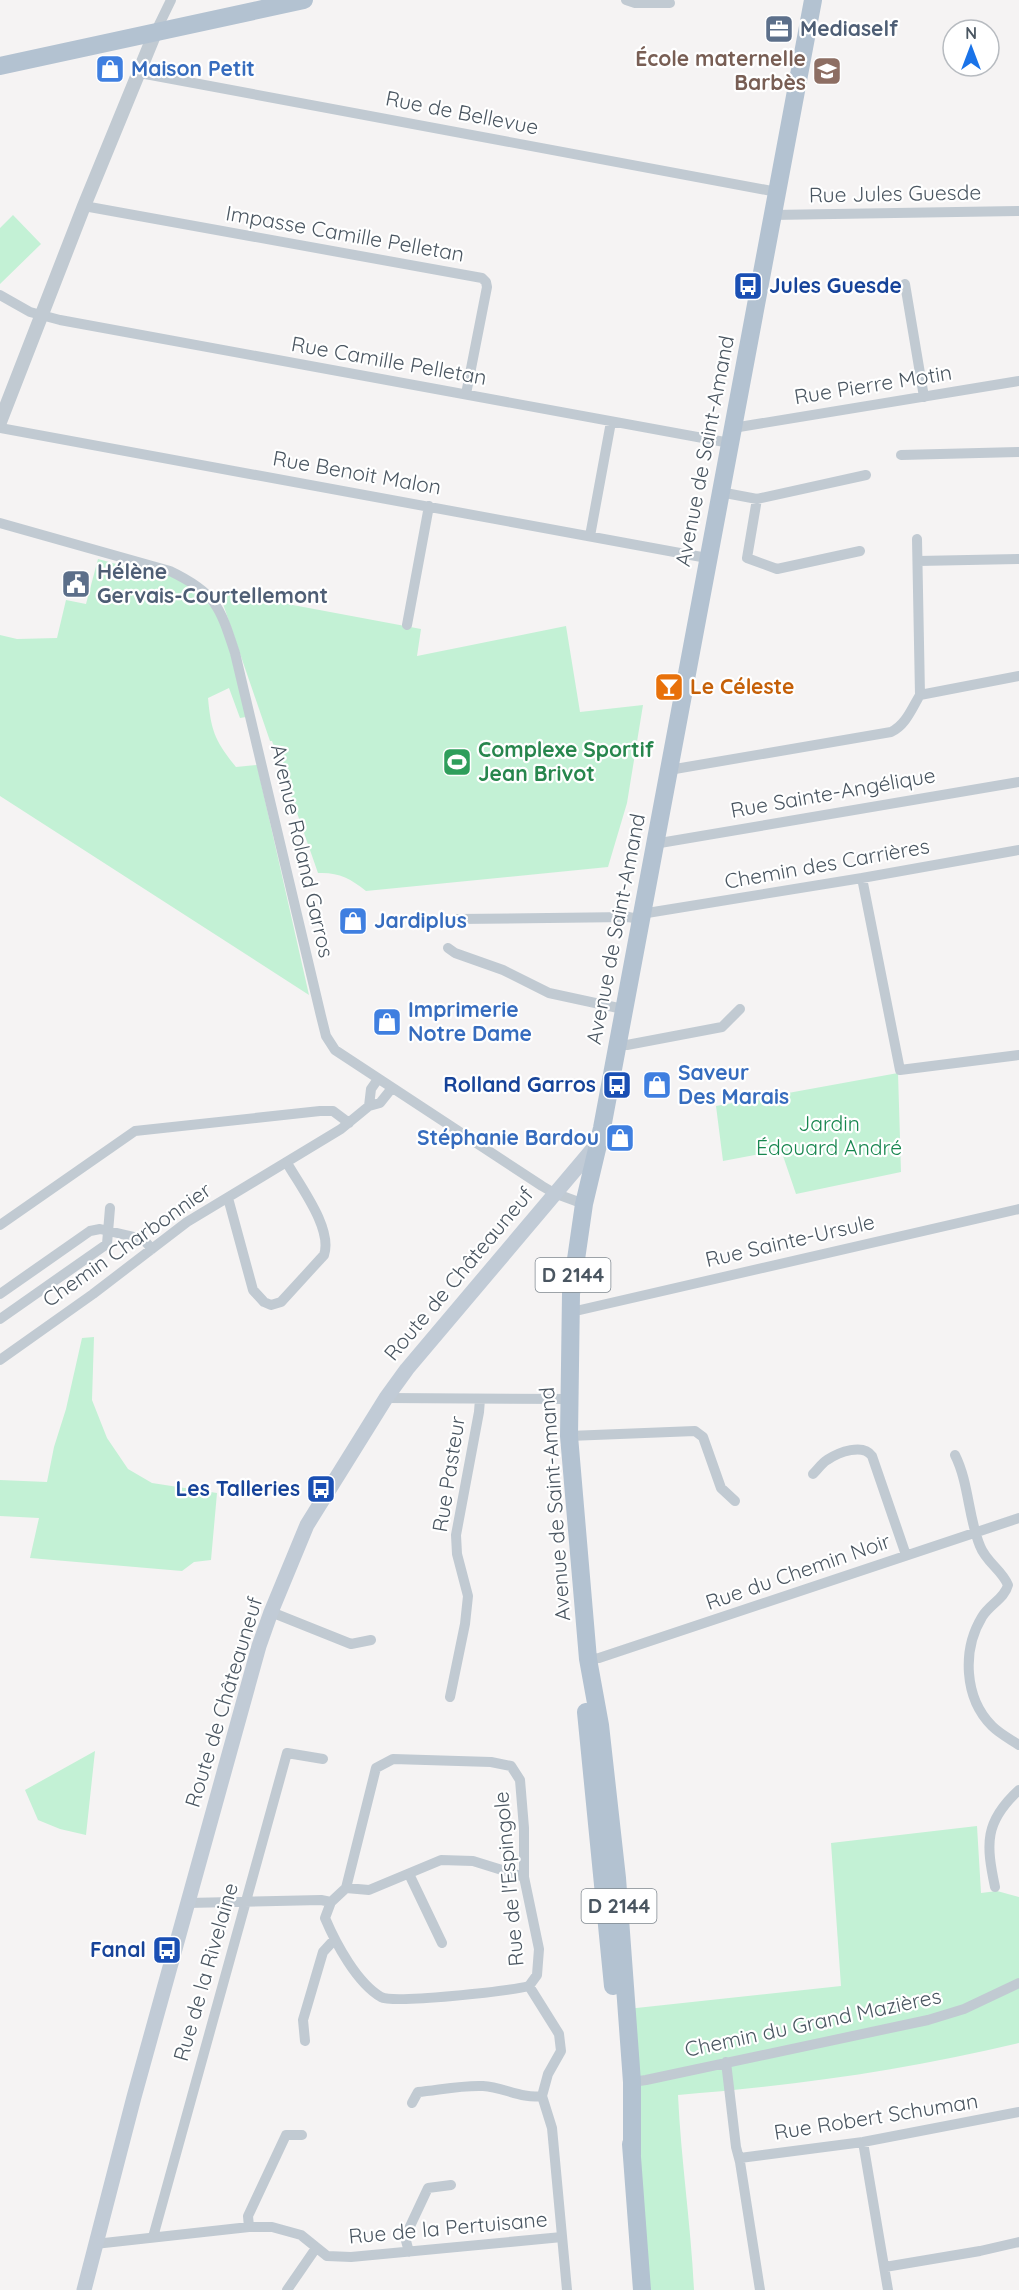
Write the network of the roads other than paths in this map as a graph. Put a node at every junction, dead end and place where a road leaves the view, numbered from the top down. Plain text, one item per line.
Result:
1 (171, 0) edge
2 (304, 0) edge
3 (626, 0) edge
4 (813, 0) edge
5 (670, 3) dead end
6 (155, 33) junction
7 (0, 66) edge
8 (140, 73) junction
9 (777, 192) junction
10 (84, 206) junction
11 (1019, 211) edge
12 (772, 216) junction
13 (905, 284) dead end
14 (0, 295) edge
15 (43, 314) junction
16 (1019, 381) edge
17 (466, 394) junction
18 (924, 397) junction
19 (0, 422) edge
20 (611, 422) junction
21 (0, 428) edge
22 (731, 436) junction
23 (1019, 452) edge
24 (900, 455) dead end
25 (866, 475) dead end
26 (720, 492) junction
27 (757, 499) junction
28 (429, 506) junction
29 (0, 523) edge
30 (590, 536) junction
31 (917, 539) dead end
32 (860, 552) dead end
33 (707, 558) junction
34 (1019, 559) edge
35 (918, 561) junction
36 (407, 625) dead end
37 (1019, 676) edge
38 (920, 695) junction
39 (669, 770) junction
40 (1019, 782) edge
41 (654, 844) junction
42 (1019, 850) edge
43 (862, 879) junction
44 (640, 917) junction
45 (458, 919) dead end
46 (448, 948) dead end
47 (623, 1009) junction
48 (740, 1009) dead end
49 (618, 1043) junction
50 (1019, 1055) edge
51 (378, 1079) junction
52 (392, 1088) junction
53 (369, 1106) junction
54 (350, 1123) junction
55 (598, 1143) junction
56 (287, 1163) junction
57 (554, 1193) junction
58 (228, 1198) junction
59 (584, 1204) junction
60 (110, 1208) dead end
61 (1019, 1209) edge
62 (0, 1225) edge
63 (109, 1232) junction
64 (152, 1249) junction
65 (0, 1294) edge
66 (570, 1310) junction
67 (0, 1319) edge
68 (0, 1360) edge
69 (386, 1398) junction
70 (480, 1399) junction
71 (569, 1399) junction
72 (569, 1436) junction
73 (955, 1455) dead end
74 (813, 1474) dead end
75 (735, 1501) dead end
76 (1019, 1518) edge
77 (975, 1532) junction
78 (906, 1556) junction
79 (271, 1612) junction
80 (371, 1640) dead end
81 (588, 1659) junction
82 (450, 1697) dead end
83 (1019, 1745) edge
84 (323, 1759) dead end
85 (1019, 1790) edge
86 (409, 1874) junction
87 (524, 1877) junction
88 (995, 1887) dead end
89 (346, 1888) junction
90 (246, 1900) junction
91 (331, 1902) junction
92 (188, 1903) junction
93 (334, 1940) junction
94 (615, 1940) junction
95 (442, 1942) dead end
96 (1019, 1983) edge
97 (529, 1986) junction
98 (305, 2041) dead end
99 (726, 2062) junction
100 (622, 2064) junction
101 (632, 2082) junction
102 (542, 2096) junction
103 (412, 2103) dead end
104 (1019, 2112) edge
105 (302, 2135) dead end
106 (863, 2142) junction
107 (632, 2155) junction
108 (740, 2158) junction
109 (451, 2185) dead end
110 (249, 2227) junction
111 (153, 2237) junction
112 (562, 2237) junction
113 (1019, 2242) edge
114 (95, 2244) junction
115 (316, 2248) junction
116 (409, 2252) junction
117 (885, 2267) junction
118 (84, 2290) edge
119 (287, 2290) edge
120 (567, 2290) edge
121 (642, 2290) edge
122 (760, 2290) edge
123 (888, 2290) edge

1 - 6 street
2 - 6 main road
3 - 5 street
4 - 9 main road, Avenue de Saint-Amand
6 - 7 main road
6 - 8 street
8 - 9 street, Rue de Bellevue
8 - 10 street
9 - 12 main road, Avenue de Saint-Amand
10 - 15 street
10 - 17 street, Impasse Camille Pelletan
11 - 12 street, Rue Jules Guesde
12 - 22 main road, Avenue de Saint-Amand
13 - 18 street
14 - 15 street, Rue Camille Pelletan
15 - 17 street, Rue Camille Pelletan
15 - 19 street
16 - 18 street, Rue Pierre Motin
17 - 20 street, Rue Camille Pelletan
18 - 22 street, Rue Pierre Motin
20 - 22 street, Rue Camille Pelletan
20 - 30 street
21 - 28 street, Rue Benoit Malon
22 - 26 main road, Avenue de Saint-Amand
23 - 24 street
25 - 27 street
26 - 27 street
26 - 33 main road, Avenue de Saint-Amand
27 - 32 street
28 - 30 street, Rue Benoit Malon
28 - 36 street
29 - 51 street, Avenue Roland Garros
30 - 33 street, Rue Benoit Malon
31 - 35 street
33 - 39 main road, Avenue de Saint-Amand
34 - 35 street
35 - 38 street
37 - 38 street
38 - 39 street
39 - 41 main road, Avenue de Saint-Amand
40 - 41 street, Rue Sainte-Angélique
41 - 44 main road, Avenue de Saint-Amand
42 - 43 street, Chemin des Carrières
43 - 44 street, Chemin des Carrières
43 - 50 street
44 - 45 street, Chemin des Carrières
44 - 47 main road, Avenue de Saint-Amand
46 - 47 street
47 - 49 main road, Avenue de Saint-Amand
48 - 49 street
49 - 55 main road, Avenue de Saint-Amand
51 - 52 street, Avenue Roland Garros
51 - 53 street, Chemin Charbonnier
52 - 53 street, Chemin Charbonnier
52 - 57 street, Avenue Roland Garros
53 - 54 street, Chemin Charbonnier
54 - 56 street, Chemin Charbonnier
54 - 62 street
55 - 57 main road, Route de Châteauneuf
55 - 59 main road, Avenue de Saint-Amand / D 2144
56 - 58 street, Chemin Charbonnier
56 - 58 street
57 - 59 street, Avenue Roland Garros
57 - 69 main road, Route de Châteauneuf
58 - 64 street, Chemin Charbonnier
59 - 66 main road, Avenue de Saint-Amand / D 2144
60 - 63 street
61 - 66 street, Rue Sainte-Ursule
63 - 64 street
63 - 65 street
63 - 67 street
64 - 68 street, Chemin Charbonnier
66 - 71 main road, Avenue de Saint-Amand / D 2144
69 - 70 street
69 - 79 main road, Route de Châteauneuf
70 - 71 street
70 - 82 street, Rue Pasteur
71 - 72 main road, Avenue de Saint-Amand / D 2144
72 - 75 street
72 - 81 main road, Avenue de Saint-Amand / D 2144
73 - 77 street
74 - 78 street
76 - 77 street, Rue du Chemin Noir
77 - 78 street, Rue du Chemin Noir
77 - 83 street
78 - 81 street, Rue du Chemin Noir
79 - 80 street
79 - 92 main road, Route de Châteauneuf
81 - 94 main road, Avenue de Saint-Amand / D 2144
84 - 90 street, Rue de la Rivelaine
85 - 88 street
86 - 87 street
86 - 89 street
86 - 95 street
87 - 89 street, Rue de l'Espingole
87 - 97 street, Rue de l'Espingole
89 - 91 street
90 - 91 street
90 - 92 street
90 - 111 street, Rue de la Rivelaine
91 - 93 street, Rue de l'Espingole
92 - 114 main road, Route de Châteauneuf
93 - 97 street, Rue de l'Espingole
93 - 98 street
94 - 100 main road, Avenue de Saint-Amand / D 2144
94 - 101 main road, Avenue de Saint-Amand / D 2144
96 - 99 street, Chemin du Grand Mazières
97 - 102 street
99 - 101 street, Chemin du Grand Mazières
99 - 108 street
100 - 101 street
100 - 107 main road, Avenue de Saint-Amand / D 2144
101 - 107 main road, Avenue de Saint-Amand / D 2144
102 - 103 street
102 - 112 street
104 - 106 street, Rue Robert Schuman
105 - 110 street
106 - 108 street, Rue Robert Schuman
106 - 117 street
107 - 121 main road, Avenue de Saint-Amand / D 2144
108 - 122 street
109 - 116 street
110 - 111 street, Rue de la Pertuisane
110 - 115 street, Rue de la Pertuisane
111 - 114 street, Rue de la Pertuisane
112 - 116 street, Rue de la Pertuisane
112 - 120 street
113 - 117 street
114 - 118 main road, Route de Châteauneuf
115 - 116 street, Rue de la Pertuisane
115 - 119 street
117 - 123 street

